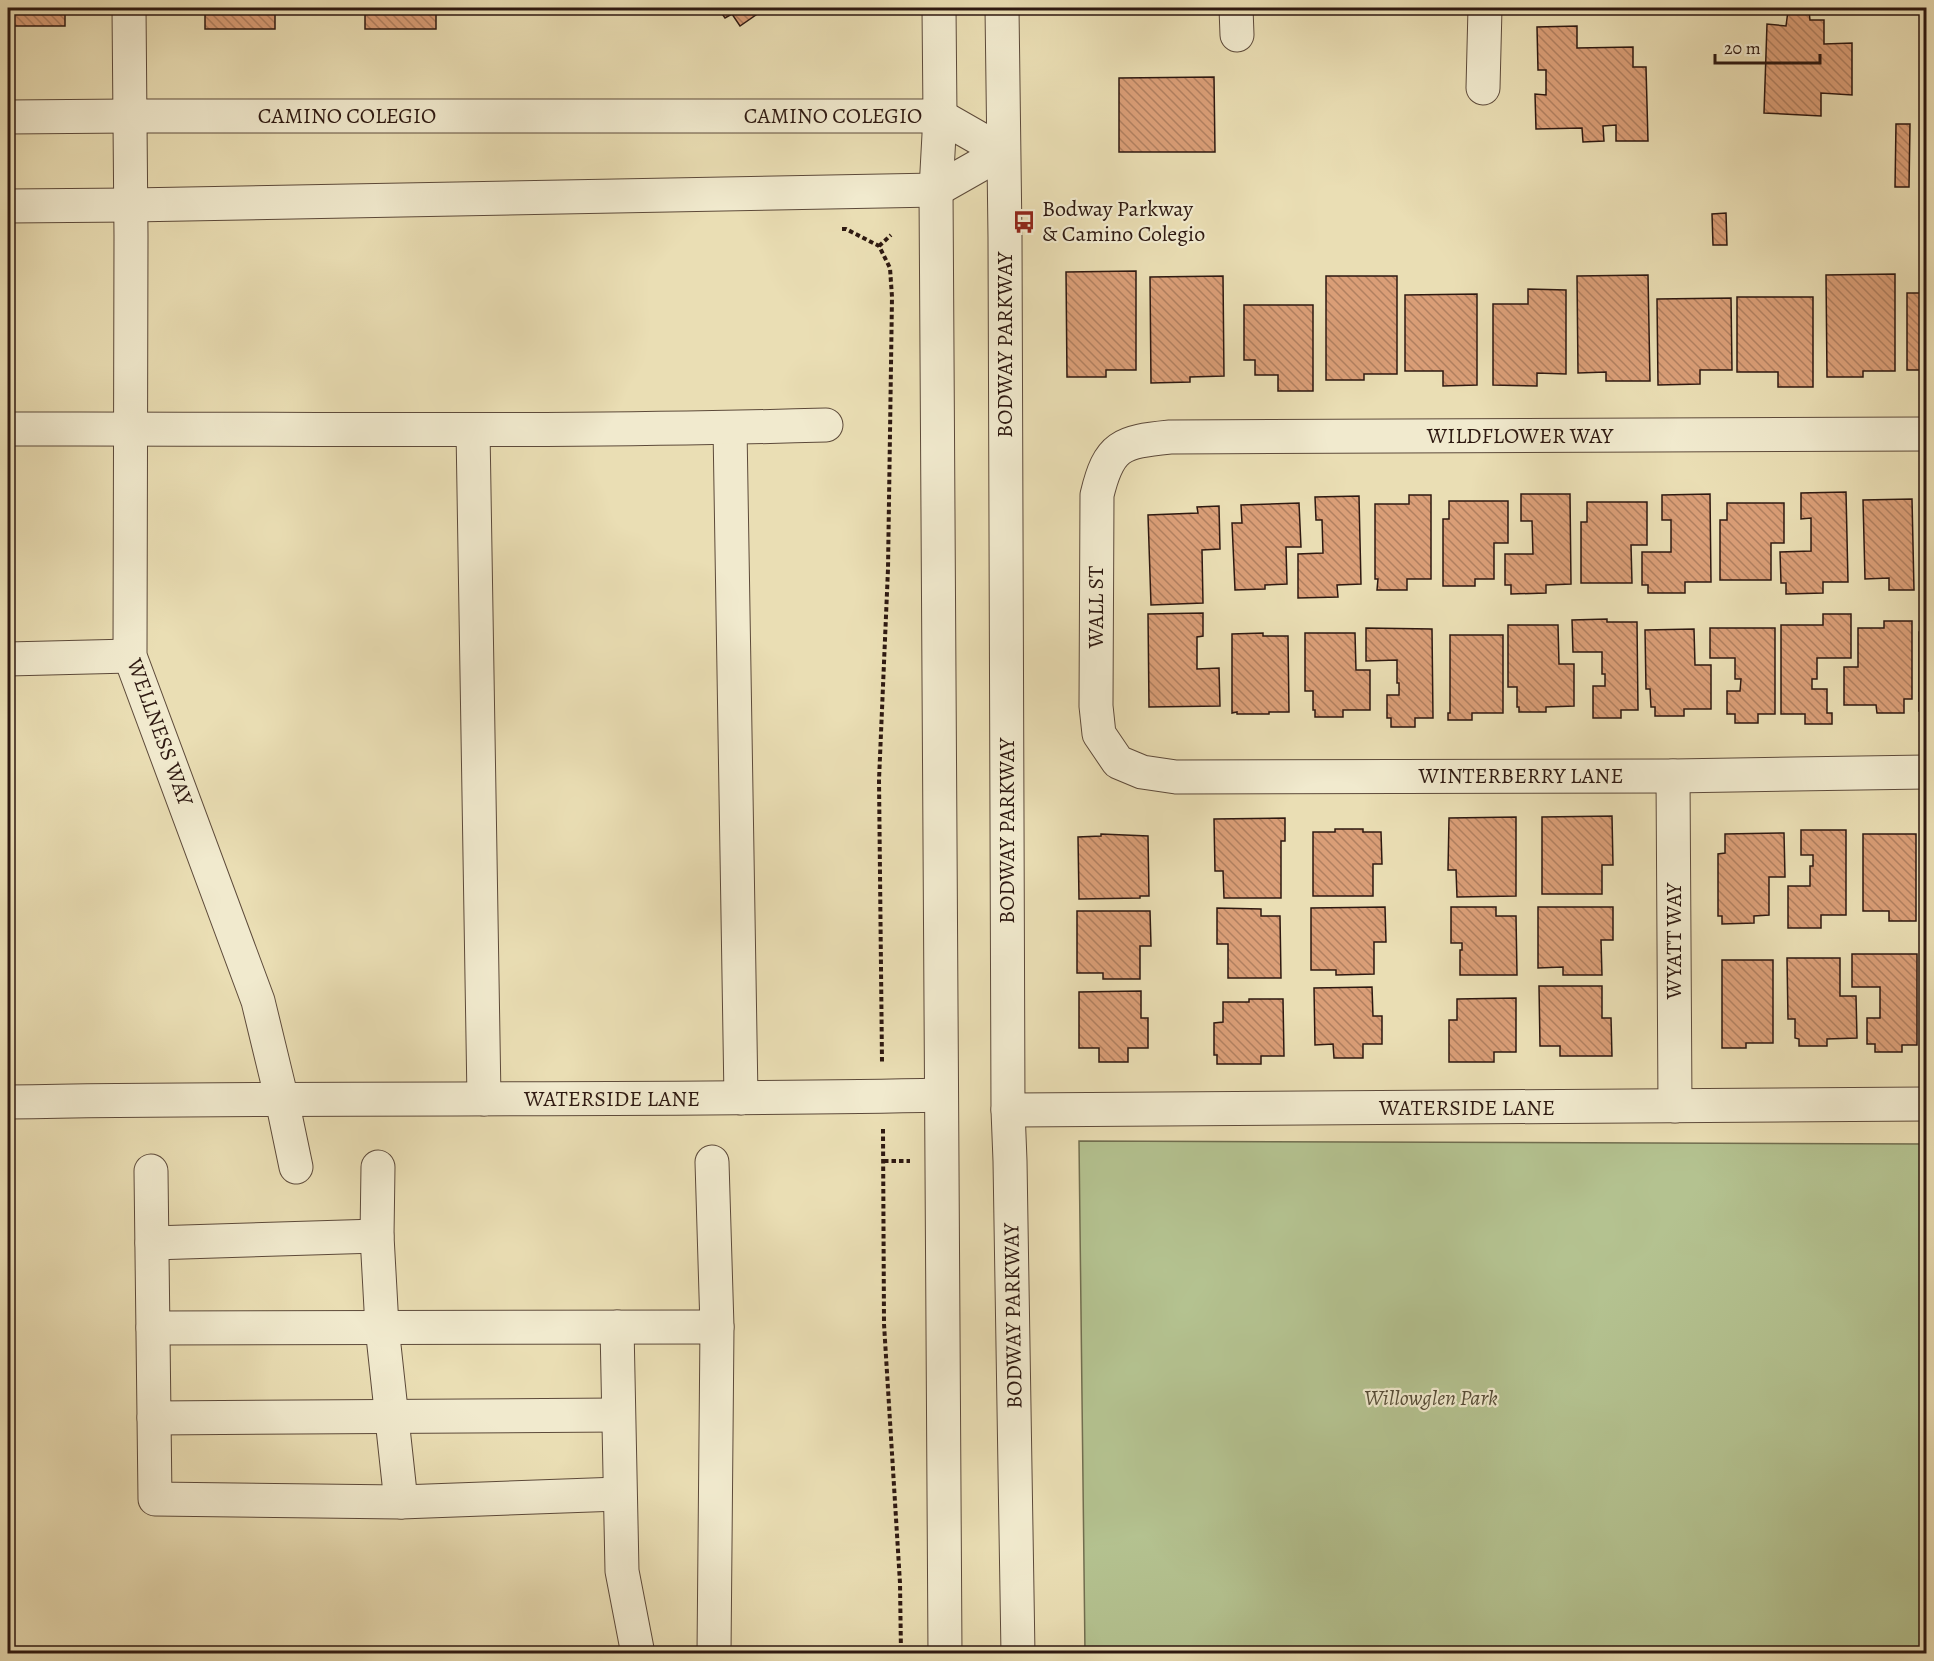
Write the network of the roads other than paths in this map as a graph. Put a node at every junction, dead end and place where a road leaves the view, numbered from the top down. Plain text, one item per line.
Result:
1 (129, 8) edge
2 (939, 8) edge
3 (1002, 8) edge
4 (1485, 8) edge
5 (1483, 88) dead end
6 (130, 116) junction
7 (940, 116) junction
8 (8, 117) edge
9 (1003, 152) junction
10 (936, 190) junction
11 (131, 205) junction
12 (8, 206) edge
13 (826, 425) dead end
14 (131, 428) junction
15 (730, 428) junction
16 (8, 429) edge
17 (473, 430) junction
18 (1926, 434) edge
19 (1115, 451) joint
20 (130, 656) junction
21 (8, 659) edge
22 (1118, 762) joint
23 (1926, 772) edge
24 (1673, 776) junction
25 (941, 1095) junction
26 (741, 1098) junction
27 (484, 1099) junction
28 (282, 1100) junction
29 (8, 1102) edge
30 (1926, 1104) edge
31 (1675, 1106) junction
32 (1008, 1110) junction
33 (711, 1162) dead end
34 (296, 1167) dead end
35 (378, 1167) dead end
36 (151, 1171) dead end
37 (377, 1236) junction
38 (152, 1243) junction
39 (382, 1327) junction
40 (617, 1327) junction
41 (717, 1327) junction
42 (153, 1328) junction
43 (618, 1415) junction
44 (392, 1416) junction
45 (154, 1418) junction
46 (619, 1494) junction
47 (401, 1502) junction
48 (638, 1653) edge
49 (714, 1653) edge
50 (945, 1653) edge
51 (1018, 1653) edge

1 - 6 street, WELLNESS WAY
2 - 7 street
3 - 9 street, BODWAY PARKWAY
4 - 5 street
6 - 7 street, CAMINO COLEGIO
6 - 8 street, CAMINO COLEGIO
6 - 11 street, WELLNESS WAY
7 - 9 street, CAMINO COLEGIO
7 - 10 street
9 - 10 street
9 - 32 street, BODWAY PARKWAY
10 - 11 street
10 - 25 street
11 - 12 street
11 - 14 street, WELLNESS WAY
13 - 15 street
14 - 16 street
14 - 17 street
14 - 20 street, WELLNESS WAY
15 - 17 street
15 - 26 street
17 - 27 street
18 - 19 street, WILDFLOWER WAY
19 - 22 street, WALL ST
20 - 21 street
20 - 28 street, WELLNESS WAY
22 - 24 street, WINTERBERRY LANE
23 - 24 street, WINTERBERRY LANE
24 - 31 street, WYATT WAY
25 - 26 street, WATERSIDE LANE
25 - 50 street
26 - 27 street, WATERSIDE LANE
27 - 28 street, WATERSIDE LANE
28 - 29 street, WATERSIDE LANE
28 - 34 street, WELLNESS WAY
30 - 31 street, WATERSIDE LANE
31 - 32 street, WATERSIDE LANE
32 - 51 street, BODWAY PARKWAY
33 - 41 street
35 - 37 street
36 - 38 street
37 - 38 street
37 - 39 street
38 - 42 street
39 - 40 street
39 - 42 street
39 - 44 street
40 - 41 street
40 - 43 street
41 - 49 street
42 - 45 street
43 - 44 street
43 - 46 street
44 - 45 street
44 - 47 street
45 - 47 street
46 - 47 street
46 - 48 street

